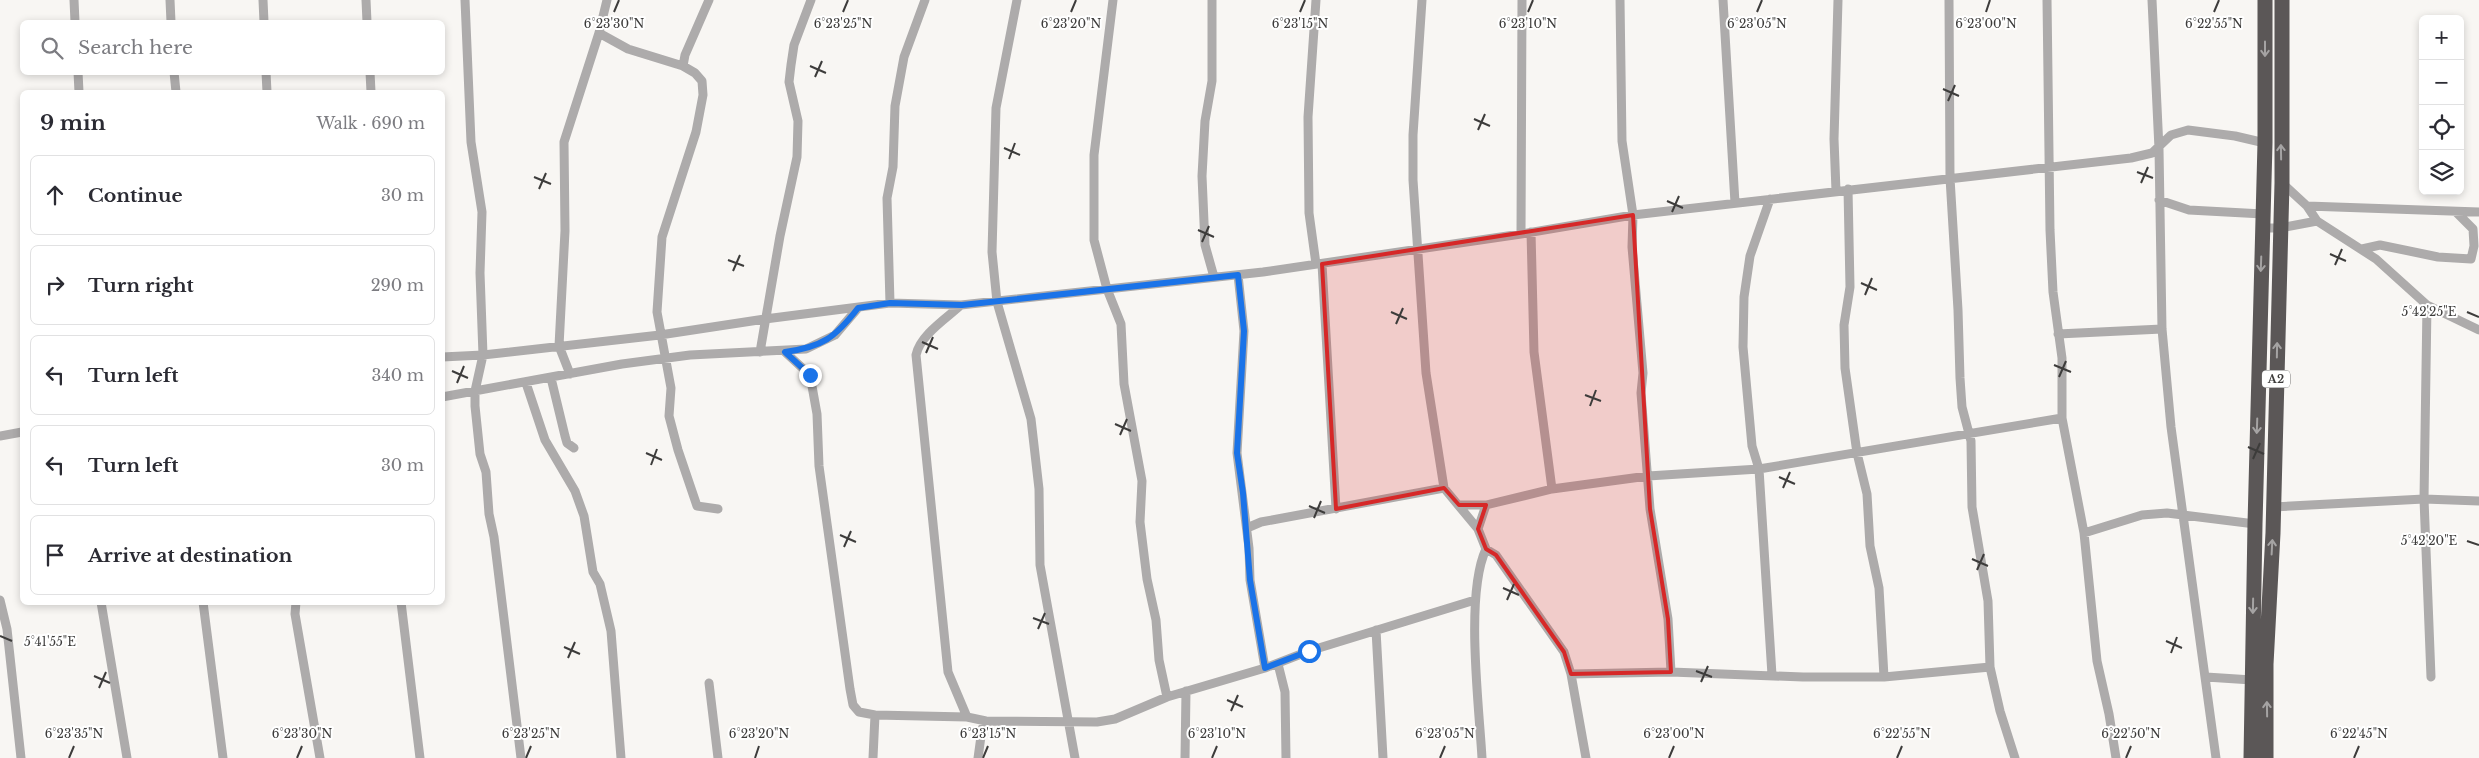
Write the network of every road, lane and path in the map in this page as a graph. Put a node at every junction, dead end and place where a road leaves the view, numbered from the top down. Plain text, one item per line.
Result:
1 (74, 0) edge
2 (170, 0) edge
3 (263, 0) edge
4 (366, 0) edge
5 (465, 0) edge
6 (607, 0) edge
7 (709, 0) edge
8 (810, 0) edge
9 (925, 0) edge
10 (1017, 0) edge
11 (1113, 0) edge
12 (1212, 0) edge
13 (1316, 0) edge
14 (1422, 0) edge
15 (1522, 0) edge
16 (1620, 0) edge
17 (1722, 0) edge
18 (1838, 0) edge
19 (1949, 0) edge
20 (2047, 0) edge
21 (2152, 0) edge
22 (2265, 0) edge
23 (2282, 0) edge
24 (75, 20) edge
25 (171, 20) edge
26 (264, 20) edge
27 (368, 20) edge
28 (599, 33) junction
29 (683, 66) junction
30 (78, 75) edge
31 (174, 75) edge
32 (266, 75) edge
33 (370, 75) edge
34 (79, 90) edge
35 (176, 90) edge
36 (267, 90) edge
37 (371, 90) edge
38 (2265, 143) junction
39 (2159, 149) junction
40 (2048, 166) junction
41 (1950, 178) junction
42 (2282, 183) junction
43 (1848, 189) junction
44 (1836, 191) junction
45 (1770, 198) junction
46 (2159, 200) junction
47 (1735, 203) junction
48 (2307, 206) junction
49 (2456, 212) junction
50 (2479, 212) edge
51 (1633, 215) junction
52 (2263, 221) junction
53 (2317, 221) junction
54 (2280, 228) junction
55 (1531, 232) junction
56 (1521, 234) junction
57 (2362, 249) junction
58 (1417, 250) junction
59 (1319, 264) junction
60 (1238, 275) junction
61 (1214, 278) junction
62 (1107, 289) junction
63 (997, 302) junction
64 (890, 303) junction
65 (962, 305) junction
66 (2426, 305) junction
67 (858, 308) junction
68 (765, 319) junction
69 (2162, 329) junction
70 (2479, 330) edge
71 (2058, 334) junction
72 (660, 335) junction
73 (558, 346) junction
74 (760, 352) junction
75 (785, 352) junction
76 (483, 355) junction
77 (445, 357) edge
78 (666, 358) junction
79 (570, 374) junction
80 (550, 378) junction
81 (526, 383) junction
82 (475, 391) junction
83 (445, 396) edge
84 (2062, 418) junction
85 (20, 432) edge
86 (1967, 433) junction
87 (0, 436) edge
88 (574, 448) dead end
89 (1857, 453) junction
90 (1758, 469) junction
91 (1648, 476) junction
92 (1444, 488) junction
93 (1552, 488) junction
94 (2424, 499) junction
95 (2479, 501) edge
96 (1459, 505) junction
97 (1486, 505) junction
98 (2273, 507) junction
99 (718, 509) dead end
100 (1336, 509) junction
101 (2182, 514) junction
102 (2254, 524) junction
103 (1247, 528) junction
104 (1478, 529) junction
105 (2084, 533) junction
106 (1486, 549) junction
107 (0, 600) edge
108 (1475, 600) junction
109 (102, 605) edge
110 (203, 605) edge
111 (296, 605) edge
112 (402, 605) edge
113 (1376, 630) junction
114 (1278, 664) junction
115 (1990, 667) junction
116 (1265, 668) junction
117 (1672, 672) junction
118 (1571, 674) junction
119 (1772, 676) junction
120 (1884, 677) junction
121 (2206, 677) junction
122 (2431, 677) dead end
123 (2252, 680) junction
124 (709, 684) dead end
125 (1186, 692) junction
126 (1167, 697) junction
127 (875, 716) junction
128 (967, 718) junction
129 (986, 721) junction
130 (1068, 721) junction
131 (21, 758) edge
132 (127, 758) edge
133 (223, 758) edge
134 (320, 758) edge
135 (420, 758) edge
136 (521, 758) edge
137 (620, 758) edge
138 (718, 758) edge
139 (873, 758) edge
140 (978, 758) edge
141 (1075, 758) edge
142 (1185, 758) edge
143 (1286, 758) edge
144 (1383, 758) edge
145 (1482, 758) edge
146 (1586, 758) edge
147 (2015, 758) edge
148 (2116, 758) edge
149 (2216, 758) edge
150 (2251, 758) edge
151 (2266, 758) edge

1 - 24 street
2 - 25 street
3 - 26 street
4 - 27 street
5 - 76 street
6 - 28 street
7 - 29 street
8 - 68 street
9 - 64 street
10 - 63 street
11 - 62 street
12 - 61 street
13 - 59 street
14 - 58 street
15 - 56 street
16 - 51 street
17 - 47 street
18 - 44 street
19 - 41 street
20 - 40 street
21 - 39 street
22 -> 38 highway, A2
42 -> 23 highway, A2
28 - 29 street
28 - 73 street
29 - 72 street
30 - 34 street
31 - 35 street
32 - 36 street
33 - 37 street
38 - 39 street
38 - 52 highway, A2
39 - 40 street
39 - 46 street
40 - 41 street
40 - 71 street
41 - 43 street
41 - 86 street
42 - 48 street
42 - 54 highway, A2
43 - 44 street
43 - 89 street
44 - 45 street
45 - 47 street
45 - 90 street
46 - 52 street
46 - 69 street
47 - 51 street
48 - 49 street
48 - 53 street
49 - 50 street
49 - 57 street
51 - 55 street
51 - 91 street
52 - 54 street
52 -> 102 highway, A2
53 - 54 street
53 - 57 street
98 -> 54 highway, A2
55 - 56 street
55 - 93 street
56 - 58 street
57 - 66 street
58 - 59 street
58 - 92 street
59 - 60 street
59 - 100 street
60 - 61 street
60 - 103 street
61 - 62 street
62 - 63 street
62 - 126 street
63 - 65 street
63 - 130 street
64 - 65 street
64 - 67 street
65 - 128 street
66 - 70 street
66 - 94 street
67 - 68 street
67 - 75 street
68 - 72 street
68 - 74 street
69 - 71 street
69 - 101 street
71 - 84 street
72 - 73 street
72 - 78 street
73 - 76 street
73 - 79 street
74 - 75 street
74 - 78 street
75 - 127 street
76 - 77 street
76 - 82 street
78 - 79 street
78 - 99 street
79 - 80 street
80 - 81 street
80 - 88 street
81 - 82 street
81 - 137 street
82 - 83 street
82 - 136 street
84 - 86 street
84 - 105 street
85 - 87 street
86 - 89 street
86 - 115 street
89 - 90 street
89 - 120 street
90 - 91 street
90 - 119 street
91 - 93 street
91 - 117 street
92 - 96 street
92 - 100 street
93 - 97 street
94 - 95 street
94 - 98 street
94 - 122 street
96 - 97 street
96 - 104 street
97 - 104 street
151 -> 98 highway, A2
100 - 103 street
101 - 102 street
101 - 105 street
101 - 121 street
102 -> 123 highway, A2
103 - 116 street
104 - 106 street
105 - 148 street
106 - 108 street
106 - 118 street
107 - 131 street
108 - 113 street
108 - 145 street
109 - 132 street
110 - 133 street
111 - 134 street
112 - 135 street
113 - 114 street
113 - 144 street
114 - 116 street
114 - 143 street
115 - 120 street
115 - 147 street
116 - 125 street
117 - 118 street
117 - 119 street
118 - 146 street
119 - 120 street
121 - 123 street
121 - 149 street
123 - 150 highway, A2
124 - 138 street
125 - 126 street
125 - 142 street
126 - 130 street
127 - 128 street
127 - 139 street
128 - 129 street
129 - 130 street
129 - 140 street
130 - 141 street

